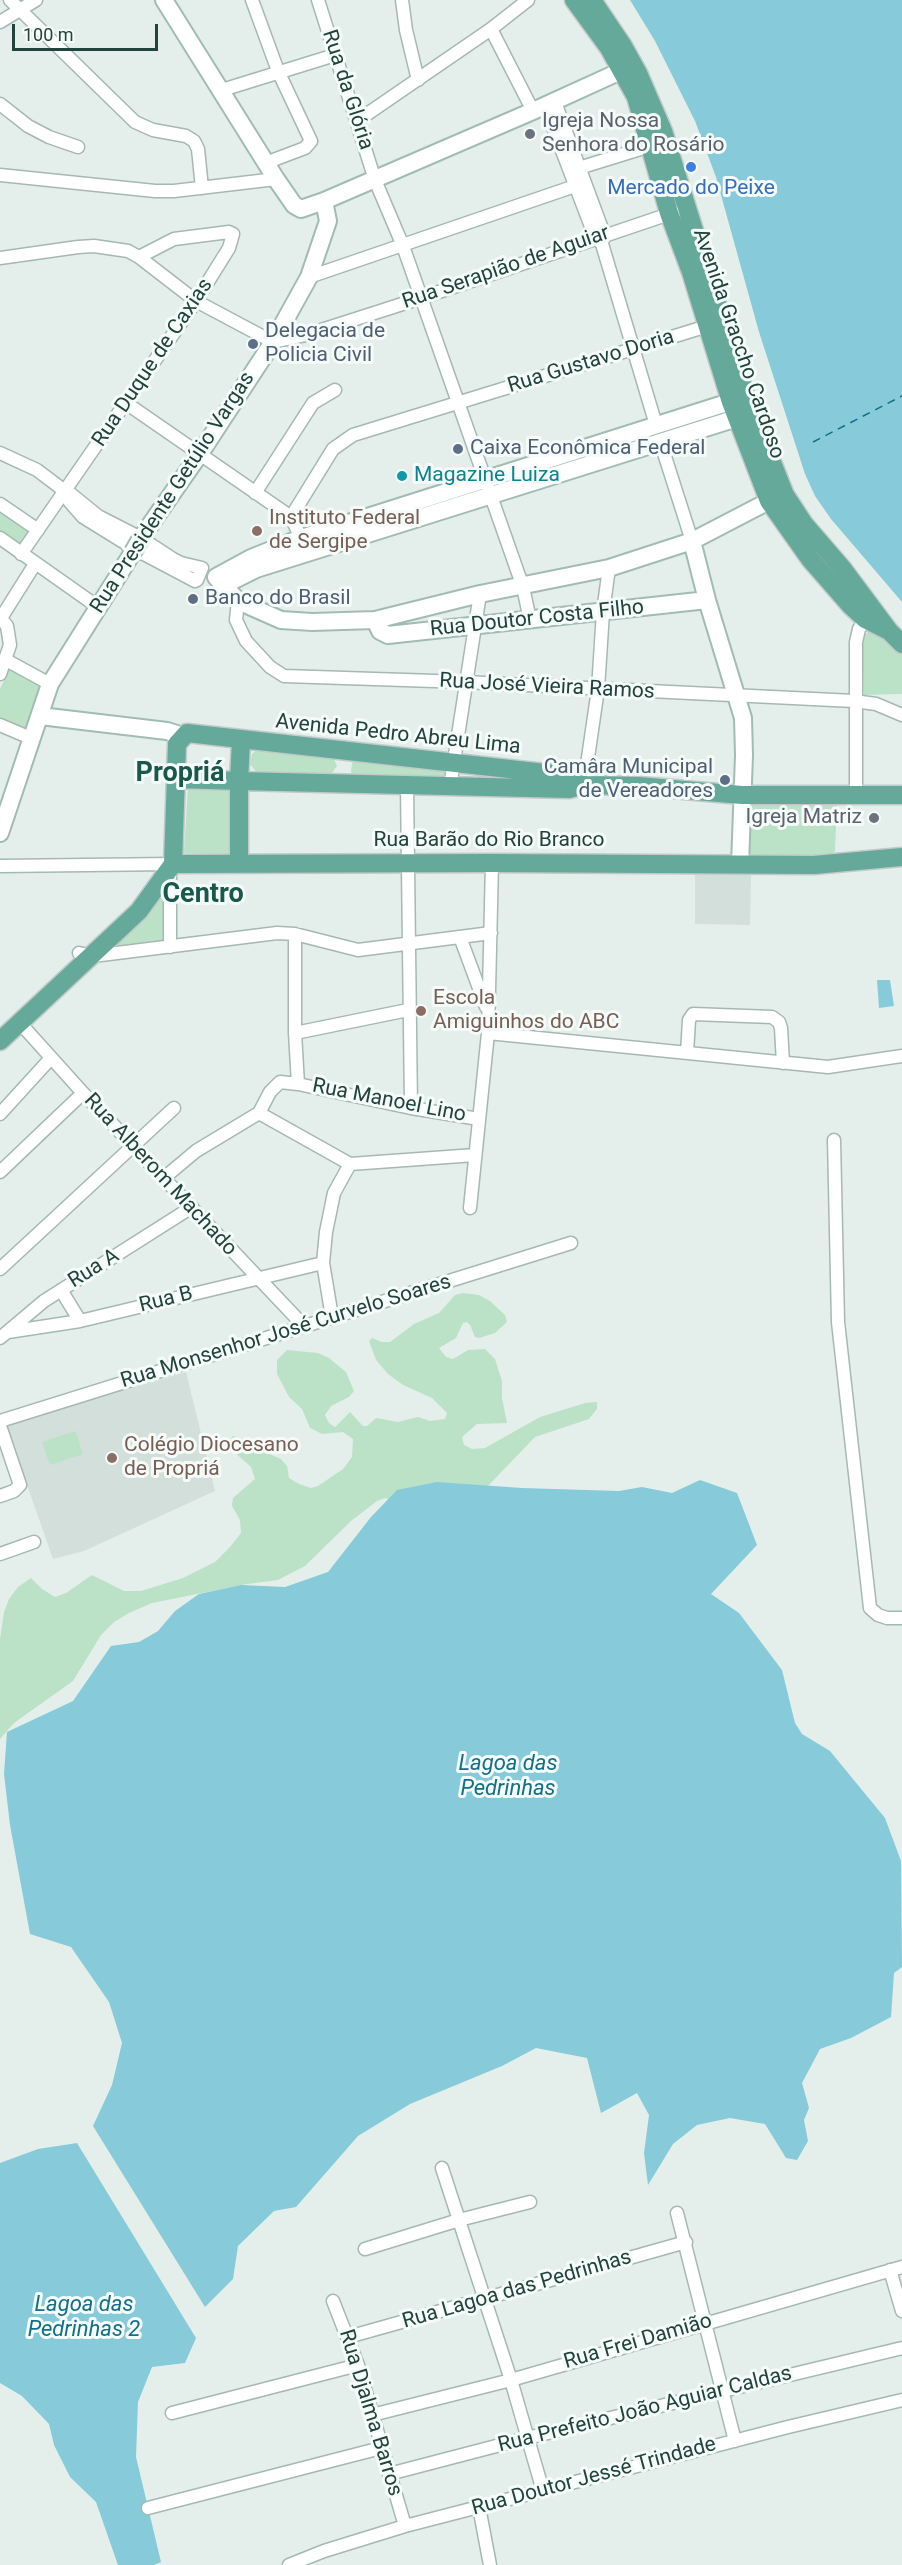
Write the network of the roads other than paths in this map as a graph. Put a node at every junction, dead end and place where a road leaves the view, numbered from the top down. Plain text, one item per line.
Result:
1 (9, 0) edge
2 (36, 0) edge
3 (164, 0) edge
4 (252, 0) edge
5 (318, 0) edge
6 (402, 0) edge
7 (528, 0) edge
8 (574, 0) edge
9 (592, 0) edge
10 (20, 10) junction
11 (0, 22) edge
12 (491, 29) junction
13 (335, 55) junction
14 (623, 70) junction
15 (278, 71) junction
16 (418, 80) junction
17 (222, 90) junction
18 (544, 106) junction
19 (2, 110) edge
20 (357, 121) junction
21 (650, 146) junction
22 (78, 147) dead end
23 (268, 162) junction
24 (664, 162) junction
25 (579, 168) junction
26 (0, 175) edge
27 (276, 179) junction
28 (375, 180) junction
29 (575, 186) junction
30 (202, 188) junction
31 (324, 201) junction
32 (688, 208) junction
33 (669, 213) junction
34 (600, 239) junction
35 (403, 246) junction
36 (139, 257) junction
37 (0, 258) edge
38 (309, 277) junction
39 (421, 298) junction
40 (195, 302) junction
41 (716, 323) junction
42 (273, 342) junction
43 (633, 350) junction
44 (335, 390) dead end
45 (459, 403) junction
46 (126, 404) junction
47 (742, 408) junction
48 (675, 418) junction
49 (656, 424) junction
50 (683, 437) junction
51 (661, 444) junction
52 (0, 453) edge
53 (200, 455) junction
54 (484, 480) junction
55 (66, 490) junction
56 (255, 493) junction
57 (490, 497) junction
58 (769, 501) junction
59 (0, 504) edge
60 (291, 518) junction
61 (38, 530) junction
62 (0, 538) edge
63 (301, 538) junction
64 (692, 541) junction
65 (136, 544) junction
66 (21, 554) junction
67 (254, 563) junction
68 (35, 564) junction
69 (609, 568) junction
70 (213, 578) junction
71 (523, 587) junction
72 (480, 594) junction
73 (707, 600) junction
74 (238, 601) junction
75 (98, 606) junction
76 (603, 612) junction
77 (869, 613) junction
78 (0, 617) edge
79 (375, 620) junction
80 (530, 620) junction
81 (474, 627) junction
82 (895, 637) edge
83 (6, 660) junction
84 (0, 674) edge
85 (465, 682) junction
86 (50, 684) junction
87 (598, 689) junction
88 (736, 697) junction
89 (854, 701) junction
90 (902, 715) edge
91 (40, 716) junction
92 (0, 725) edge
93 (183, 736) junction
94 (33, 739) junction
95 (241, 741) junction
96 (344, 752) junction
97 (454, 764) junction
98 (176, 779) junction
99 (239, 781) junction
100 (341, 784) junction
101 (584, 785) junction
102 (407, 786) junction
103 (450, 787) junction
104 (856, 794) junction
105 (741, 795) junction
106 (902, 795) edge
107 (0, 833) edge
108 (902, 857) edge
109 (239, 863) junction
110 (492, 863) junction
111 (408, 864) junction
112 (740, 865) junction
113 (0, 866) edge
114 (172, 866) junction
115 (491, 933) junction
116 (295, 934) junction
117 (460, 937) junction
118 (407, 945) junction
119 (170, 947) junction
120 (86, 955) junction
121 (408, 1010) junction
122 (488, 1014) junction
123 (20, 1023) junction
124 (0, 1026) edge
125 (295, 1033) junction
126 (488, 1033) junction
127 (0, 1041) edge
128 (687, 1053) junction
129 (902, 1056) edge
130 (51, 1058) junction
131 (783, 1063) junction
132 (298, 1084) junction
133 (83, 1093) junction
134 (174, 1108) dead end
135 (411, 1108) junction
136 (259, 1113) junction
137 (0, 1114) edge
138 (479, 1119) junction
139 (834, 1140) dead end
140 (134, 1146) junction
141 (475, 1155) junction
142 (350, 1164) junction
143 (0, 1172) edge
144 (165, 1178) junction
145 (192, 1207) junction
146 (470, 1209) dead end
147 (571, 1243) dead end
148 (323, 1263) junction
149 (0, 1269) edge
150 (257, 1278) junction
151 (61, 1290) junction
152 (332, 1317) junction
153 (80, 1321) junction
154 (303, 1325) junction
155 (4, 1335) edge
156 (0, 1420) edge
157 (0, 1426) edge
158 (0, 1496) edge
159 (34, 1542) dead end
160 (0, 1554) edge
161 (902, 1618) edge
162 (442, 2168) dead end
163 (530, 2202) dead end
164 (677, 2213) dead end
165 (459, 2220) junction
166 (686, 2242) junction
167 (365, 2249) dead end
168 (896, 2269) edge
169 (484, 2299) junction
170 (333, 2301) dead end
171 (902, 2311) edge
172 (706, 2322) junction
173 (348, 2337) junction
174 (902, 2348) edge
175 (358, 2366) junction
176 (511, 2380) junction
177 (723, 2391) junction
178 (902, 2400) edge
179 (172, 2413) dead end
180 (372, 2415) junction
181 (527, 2438) junction
182 (735, 2441) junction
183 (381, 2448) junction
184 (389, 2474) junction
185 (543, 2491) junction
186 (480, 2507) junction
187 (148, 2508) dead end
188 (405, 2526) junction
189 (289, 2565) edge
190 (490, 2565) edge

1 - 10 street
2 - 10 street
3 - 17 street
4 - 15 street
5 - 13 street, Rua da Glória
6 - 16 street
7 - 12 street
8 - 14 main road, Avenida Graccho Cardoso
9 - 24 main road, Avenida Graccho Cardoso
10 - 11 street
10 - 30 street
12 - 16 street
12 - 18 street
13 - 15 street
13 - 20 street, Rua da Glória
14 - 18 street
14 - 21 main road, Avenida Graccho Cardoso
15 - 17 street
15 - 23 street
16 - 20 street
17 - 23 street
18 - 25 street
18 - 28 street
18 - 29 street
19 - 22 street
20 - 28 street, Rua da Glória
21 - 24 main road, Avenida Graccho Cardoso
21 - 25 street
23 - 27 street
24 - 32 main road, Avenida Graccho Cardoso
24 - 33 main road, Avenida Graccho Cardoso
25 - 34 street
26 - 30 street
27 - 30 street
27 - 31 street
28 - 31 street
28 - 35 street, Rua da Glória
29 - 34 street
29 - 35 street
31 - 38 street, Rua Presidente Getúlio Vargas
32 - 33 street, Rua Serapião de Aguiar
32 - 41 main road, Avenida Graccho Cardoso
33 - 34 street, Rua Serapião de Aguiar
33 - 41 main road, Avenida Graccho Cardoso
34 - 39 street, Rua Serapião de Aguiar
34 - 43 street
35 - 38 street
35 - 39 street, Rua da Glória
36 - 37 street
36 - 40 street
36 - 40 street, Rua Duque de Caxias
38 - 42 street, Rua Presidente Getúlio Vargas
39 - 42 street, Rua Serapião de Aguiar
39 - 45 street, Rua da Glória
40 - 42 street
40 - 46 street, Rua Duque de Caxias
41 - 43 street, Rua Gustavo Doria
41 - 47 main road, Avenida Graccho Cardoso
42 - 53 street, Rua Presidente Getúlio Vargas
43 - 45 street, Rua Gustavo Doria
43 - 49 street
44 - 56 street
45 - 54 street, Rua da Glória
45 - 60 street, Rua Gustavo Doria
46 - 53 street
46 - 55 street, Rua Duque de Caxias
47 - 48 street
47 - 50 street
47 - 58 main road, Avenida Graccho Cardoso
47 - 77 main road, Avenida Graccho Cardoso
48 - 49 street
48 - 50 street
49 - 54 street
50 - 51 street
51 - 57 street
51 - 64 street
52 - 55 street
53 - 56 street
53 - 65 street, Rua Presidente Getúlio Vargas
54 - 57 street, Rua da Glória
54 - 63 street
55 - 61 street, Rua Duque de Caxias
55 - 65 street
56 - 60 street
57 - 67 street
57 - 71 street, Rua da Glória
58 - 64 street
58 - 77 main road, Avenida Graccho Cardoso
59 - 61 street
60 - 63 street
61 - 66 street, Rua Duque de Caxias
62 - 66 street
63 - 67 street
64 - 69 street
64 - 73 street
65 - 70 street
65 - 75 street, Rua Presidente Getúlio Vargas
66 - 68 street
67 - 70 street
68 - 75 street
68 - 78 street
69 - 71 street
69 - 76 street
70 - 74 street
71 - 72 street
71 - 80 street, Rua da Glória
72 - 79 street
72 - 81 street
73 - 76 street, Rua Doutor Costa Filho
73 - 88 street
74 - 79 street
74 - 85 street, Rua José Vieira Ramos
75 - 86 street, Rua Presidente Getúlio Vargas
76 - 80 street, Rua Doutor Costa Filho
76 - 87 street
77 - 82 main road
77 - 89 street
78 - 83 street
79 - 81 street, Rua Doutor Costa Filho
80 - 81 street, Rua Doutor Costa Filho
81 - 85 street
83 - 84 street
83 - 86 street
85 - 87 street, Rua José Vieira Ramos
85 - 97 street
86 - 91 street, Rua Presidente Getúlio Vargas
87 - 88 street, Rua José Vieira Ramos
87 - 101 street
88 - 89 street, Rua José Vieira Ramos
88 - 105 street
89 - 90 street, Rua José Vieira Ramos
89 - 104 street
91 - 93 street
91 - 94 street, Rua Presidente Getúlio Vargas
92 - 94 street
93 - 95 main road, Avenida Pedro Abreu Lima
93 - 98 main road
94 - 107 street, Rua Presidente Getúlio Vargas
95 - 96 main road, Avenida Pedro Abreu Lima
95 - 99 main road
96 - 97 main road, Avenida Pedro Abreu Lima
96 - 100 main road
97 - 101 main road, Avenida Pedro Abreu Lima
97 - 103 street
98 - 99 main road, Avenida Pedro Abreu Lima
98 - 114 main road
99 - 100 main road, Avenida Pedro Abreu Lima
99 - 109 main road
100 - 102 main road, Avenida Pedro Abreu Lima
101 - 103 main road, Avenida Pedro Abreu Lima
101 - 105 main road, Avenida Pedro Abreu Lima
102 - 103 main road, Avenida Pedro Abreu Lima
102 - 111 street
104 - 105 main road, Avenida Pedro Abreu Lima
104 - 106 main road, Avenida Pedro Abreu Lima
105 - 112 street
108 - 112 main road, Rua Barão do Rio Branco
109 - 111 main road, Rua Barão do Rio Branco
109 - 114 main road, Rua Barão do Rio Branco
110 - 111 main road, Rua Barão do Rio Branco
110 - 112 main road, Rua Barão do Rio Branco
110 - 115 street
111 - 118 street
113 - 114 street
114 - 119 street
114 - 120 main road
115 - 117 street
115 - 122 street
116 - 118 street
116 - 119 street
116 - 125 street
117 - 118 street
117 - 122 street
118 - 121 street
119 - 120 street
120 - 123 main road
120 - 124 main road
121 - 125 street
121 - 135 street
122 - 126 street
123 - 127 main road
123 - 130 street, Rua Alberom Machado
125 - 132 street
126 - 128 street
126 - 138 street
128 - 131 street
128 - 131 street
129 - 131 street
130 - 133 street, Rua Alberom Machado
130 - 137 street
132 - 135 street, Rua Manoel Lino
132 - 136 street
133 - 140 street, Rua Alberom Machado
133 - 143 street
134 - 140 street
135 - 138 street, Rua Manoel Lino
136 - 142 street
136 - 144 street
138 - 141 street
139 - 161 street
140 - 144 street, Rua Alberom Machado
140 - 149 street
141 - 142 street
141 - 146 street
142 - 148 street
144 - 145 street, Rua Alberom Machado
145 - 150 street, Rua Alberom Machado
145 - 151 street, Rua A
147 - 152 street, Rua Monsenhor José Curvelo Soares
148 - 150 street, Rua B
148 - 152 street
150 - 153 street, Rua B
150 - 154 street, Rua Alberom Machado
151 - 153 street
151 - 155 street, Rua A
152 - 154 street, Rua Monsenhor José Curvelo Soares
153 - 155 street, Rua B
154 - 156 street, Rua Monsenhor José Curvelo Soares
157 - 158 street
159 - 160 street
162 - 165 street
163 - 165 street
164 - 166 street
165 - 167 street
165 - 169 street
166 - 169 street, Rua Lagoa das Pedrinhas
166 - 172 street
168 - 171 street
168 - 172 street, Rua Frei Damião
169 - 173 street, Rua Lagoa das Pedrinhas
169 - 176 street
170 - 173 street, Rua Djalma Barros
172 - 176 street, Rua Frei Damião
172 - 177 street
173 - 175 street, Rua Djalma Barros
174 - 177 street, Rua Prefeito João Aguiar Caldas
175 - 179 street
175 - 180 street, Rua Djalma Barros
176 - 180 street, Rua Frei Damião
176 - 181 street
177 - 181 street, Rua Prefeito João Aguiar Caldas
177 - 182 street
178 - 182 street, Rua Doutor Jessé Trindade
180 - 183 street, Rua Djalma Barros
181 - 184 street, Rua Prefeito João Aguiar Caldas
181 - 185 street
182 - 185 street, Rua Doutor Jessé Trindade
183 - 184 street, Rua Djalma Barros
183 - 187 street
184 - 188 street, Rua Djalma Barros
185 - 186 street, Rua Doutor Jessé Trindade
186 - 188 street, Rua Doutor Jessé Trindade
186 - 190 street
188 - 189 street, Rua Doutor Jessé Trindade

